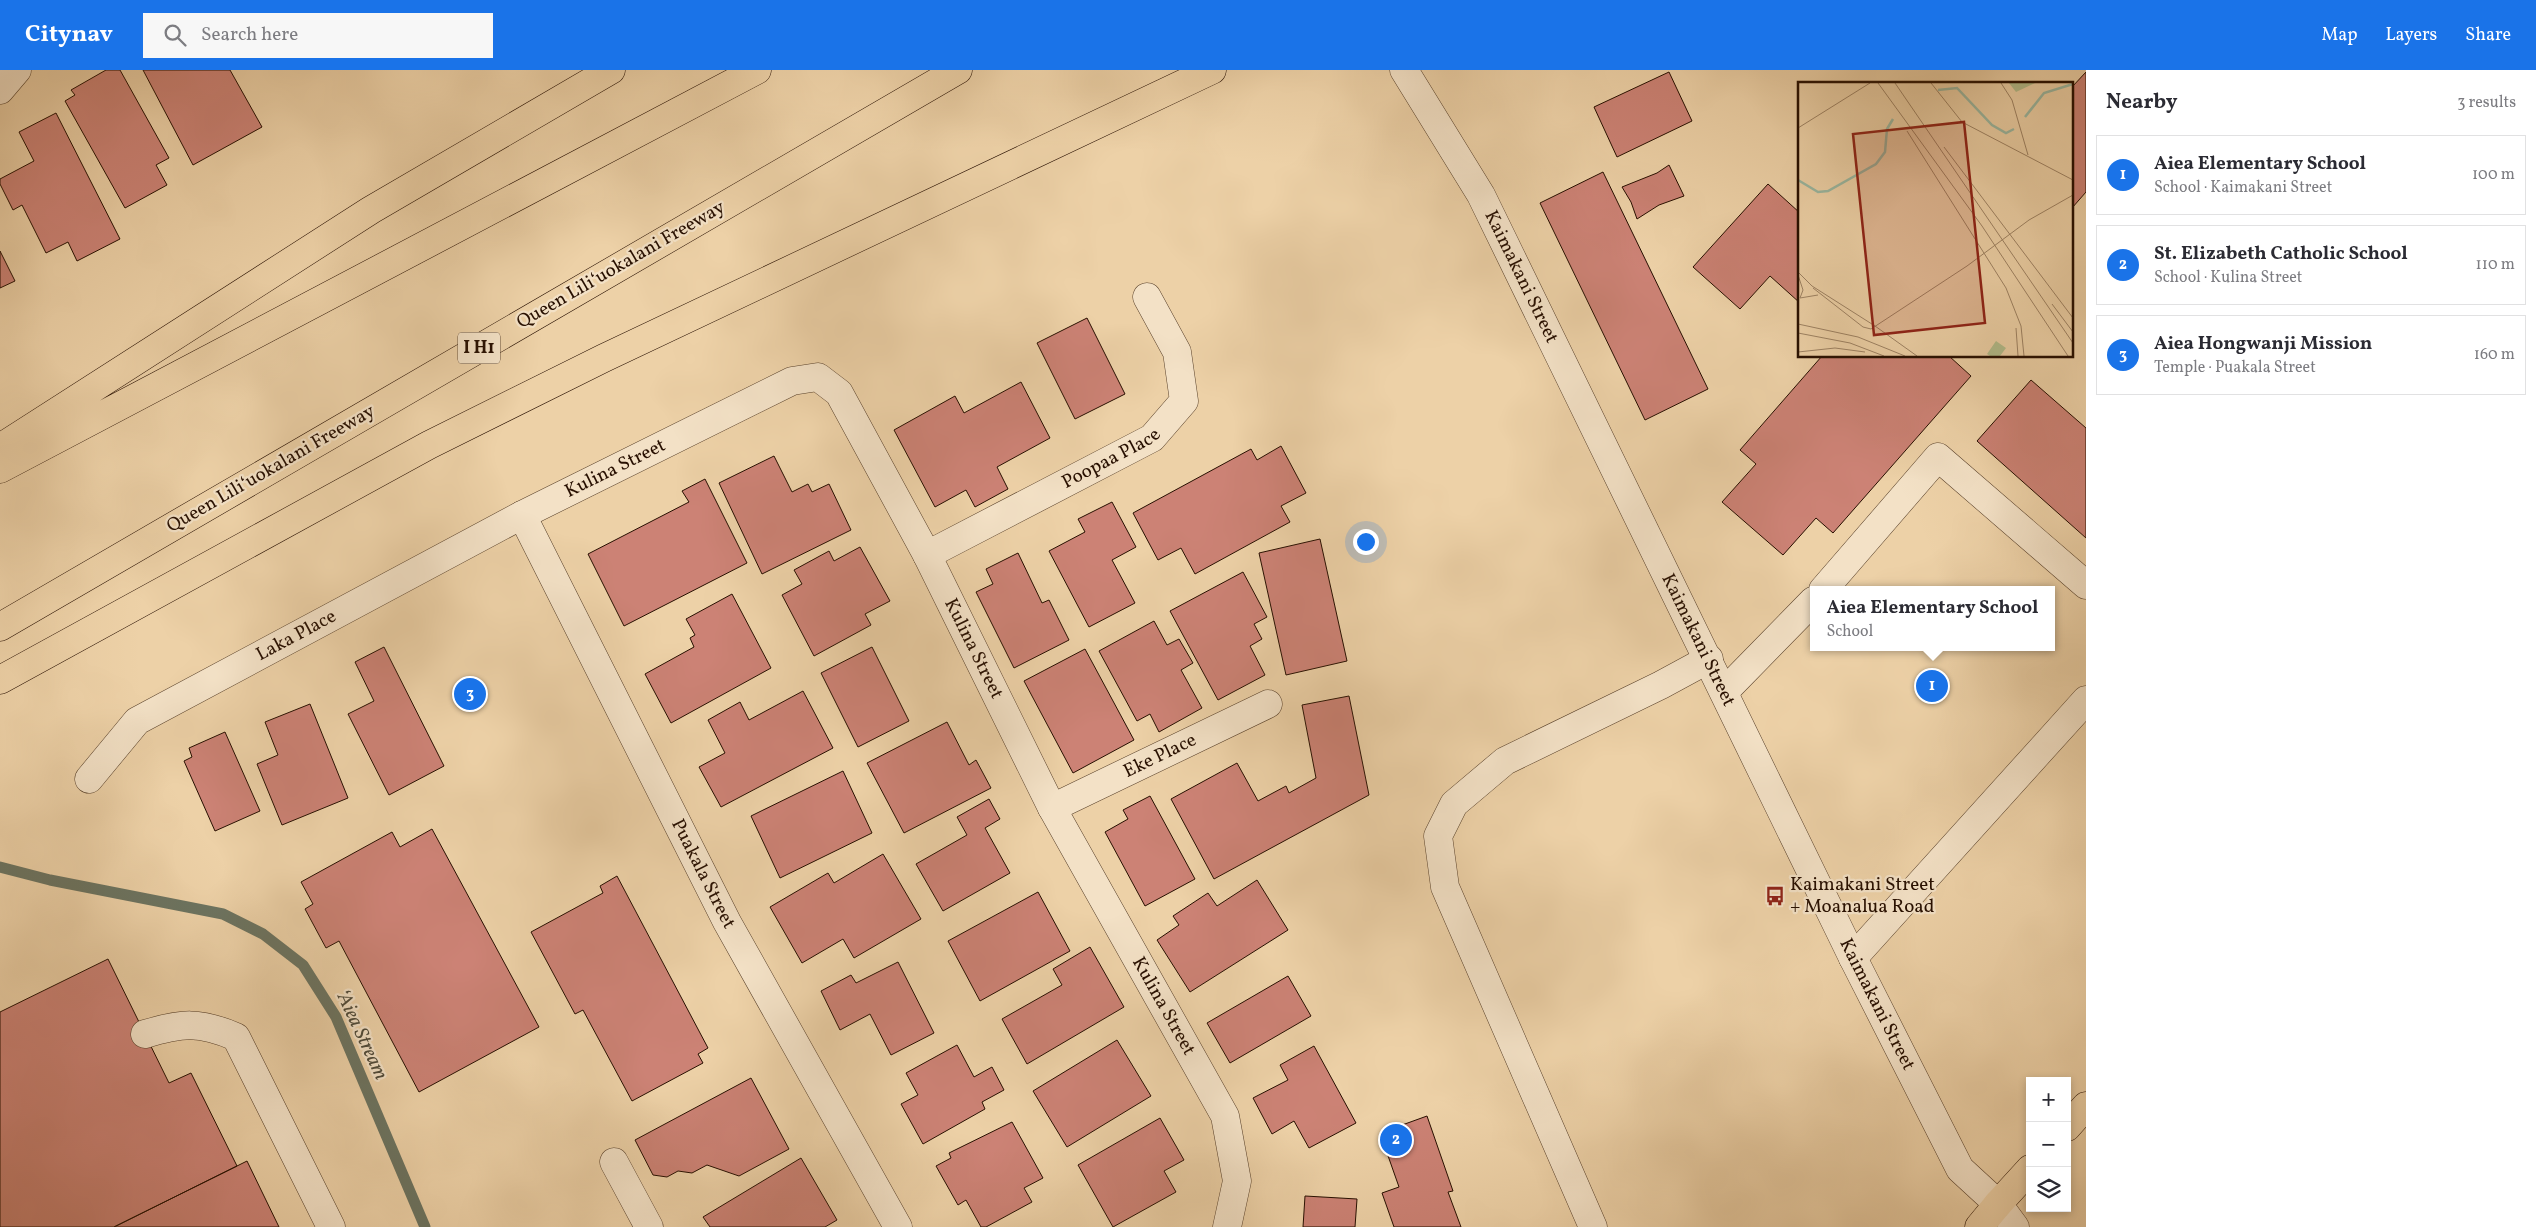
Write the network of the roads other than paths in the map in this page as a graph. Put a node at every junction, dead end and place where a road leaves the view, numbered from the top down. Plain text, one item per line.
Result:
1 (17, 70) edge
2 (611, 70) edge
3 (757, 70) edge
4 (958, 70) edge
5 (1212, 70) edge
6 (1404, 70) edge
7 (0, 90) edge
8 (1146, 297) dead end
9 (0, 448) edge
10 (0, 469) edge
11 (522, 515) junction
12 (927, 555) junction
13 (2086, 584) edge
14 (1826, 586) edge
15 (1810, 604) edge
16 (0, 626) edge
17 (1709, 659) junction
18 (0, 680) edge
19 (1725, 691) junction
20 (2086, 700) edge
21 (1268, 704) dead end
22 (89, 779) dead end
23 (1052, 808) junction
24 (1854, 958) junction
25 (145, 1034) dead end
26 (2086, 1106) edge
27 (2071, 1123) edge
28 (614, 1162) dead end
29 (2026, 1173) edge
30 (1998, 1204) junction
31 (331, 1227) edge
32 (650, 1227) edge
33 (898, 1227) edge
34 (1227, 1227) edge
35 (1593, 1227) edge
36 (1979, 1227) edge
37 (2015, 1227) edge

1 - 7 street
2 - 9 main road
3 - 10 main road
4 - 16 main road, Queen Liliʻuokalani Freeway / I H1
5 - 18 main road
6 - 17 street, Kaimakani Street
8 - 12 street, Poopaa Place
11 - 12 street, Kulina Street
11 - 22 street, Laka Place
11 - 33 street, Puakala Street
12 - 23 street, Kulina Street
13 - 14 street
15 - 19 street
17 - 19 street, Kaimakani Street
17 - 35 street
19 - 24 street, Kaimakani Street
20 - 24 street
21 - 23 street, Eke Place
23 - 34 street, Kulina Street
24 - 30 street, Kaimakani Street
25 - 31 street
26 - 27 main road
28 - 32 street
29 - 30 main road
30 - 36 main road
30 - 37 street, Kaimakani Street

